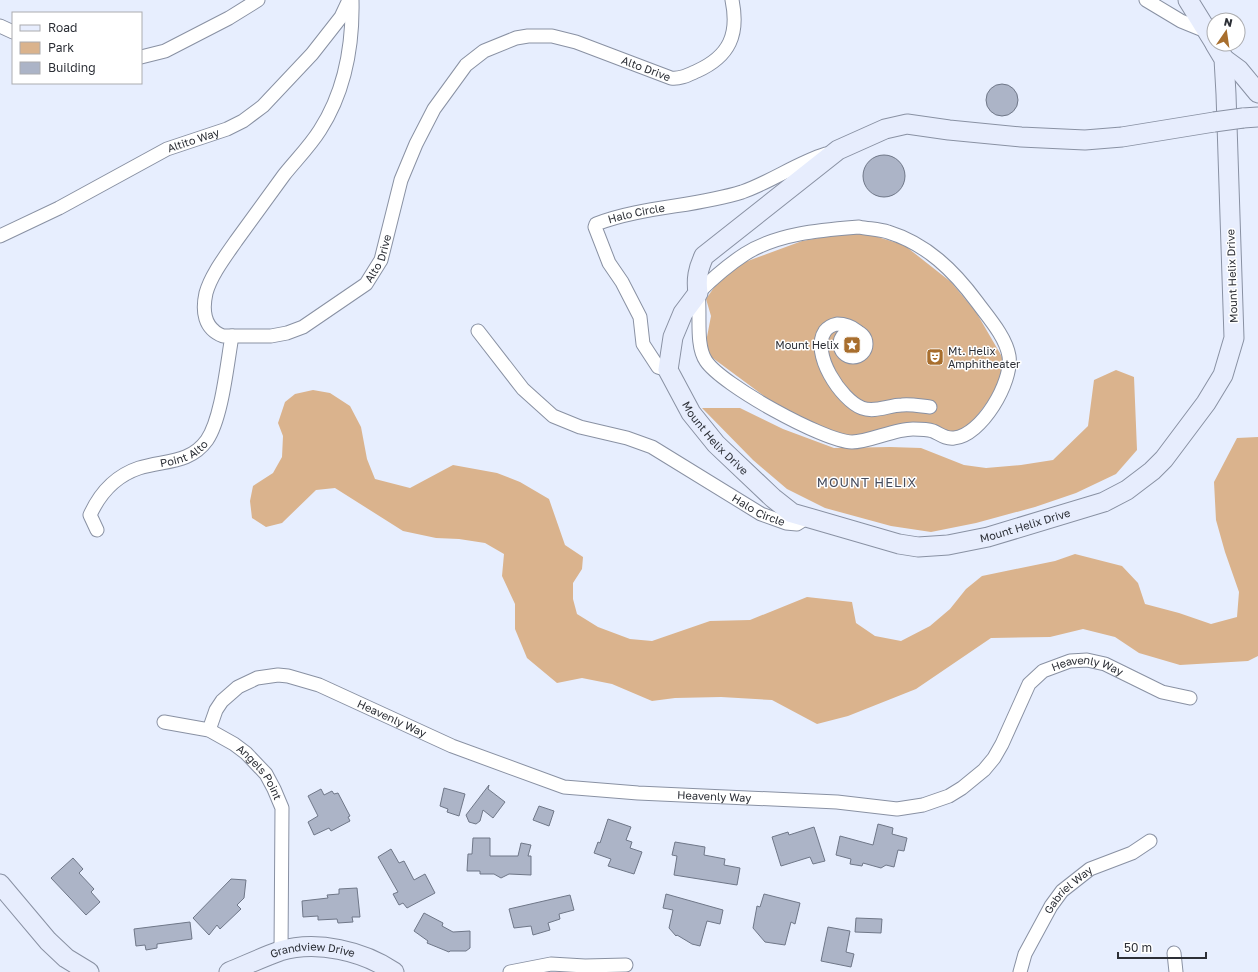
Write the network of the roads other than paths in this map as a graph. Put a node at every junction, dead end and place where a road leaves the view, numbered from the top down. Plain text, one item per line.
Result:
1 (258, 0) edge
2 (349, 0) edge
3 (352, 0) edge
4 (732, 0) edge
5 (1146, 0) edge
6 (1188, 0) edge
7 (0, 26) edge
8 (1206, 29) edge
9 (12, 32) edge
10 (1206, 38) edge
11 (1216, 52) edge
12 (1222, 52) edge
13 (142, 57) edge
14 (1258, 93) edge
15 (1251, 117) edge
16 (838, 150) junction
17 (0, 236) edge
18 (698, 293) junction
19 (478, 331) dead end
20 (857, 332) dead end
21 (232, 336) junction
22 (668, 370) junction
23 (930, 407) dead end
24 (808, 517) junction
25 (97, 530) dead end
26 (1190, 698) dead end
27 (164, 722) dead end
28 (209, 730) junction
29 (1150, 841) dead end
30 (0, 884) edge
31 (281, 951) junction
32 (1174, 953) dead end
33 (626, 965) dead end
34 (89, 972) edge
35 (229, 972) edge
36 (394, 972) edge
37 (510, 972) edge
38 (1020, 972) edge
39 (1176, 972) edge

1 - 13 street
2 - 17 street, Altito Way
3 - 21 street, Alto Drive
4 - 21 street, Alto Drive
5 - 10 street
6 - 8 street, Mount Helix Drive
7 - 9 street
11 - 24 street, Mount Helix Drive
12 - 14 street
15 - 16 street, bridge
16 - 18 street
16 - 22 street, Halo Circle
18 - 18 street
18 - 22 street
19 - 24 street, Halo Circle
20 - 23 street
21 - 25 street, Point Alto
22 - 24 street, Mount Helix Drive
26 - 28 street, Heavenly Way
27 - 28 street, Angels Point
28 - 31 street, Angels Point
29 - 38 street, Gabriel Way
30 - 34 street
31 - 35 street, Grandview Drive
31 - 36 street, Grandview Drive
32 - 39 street
33 - 37 street

